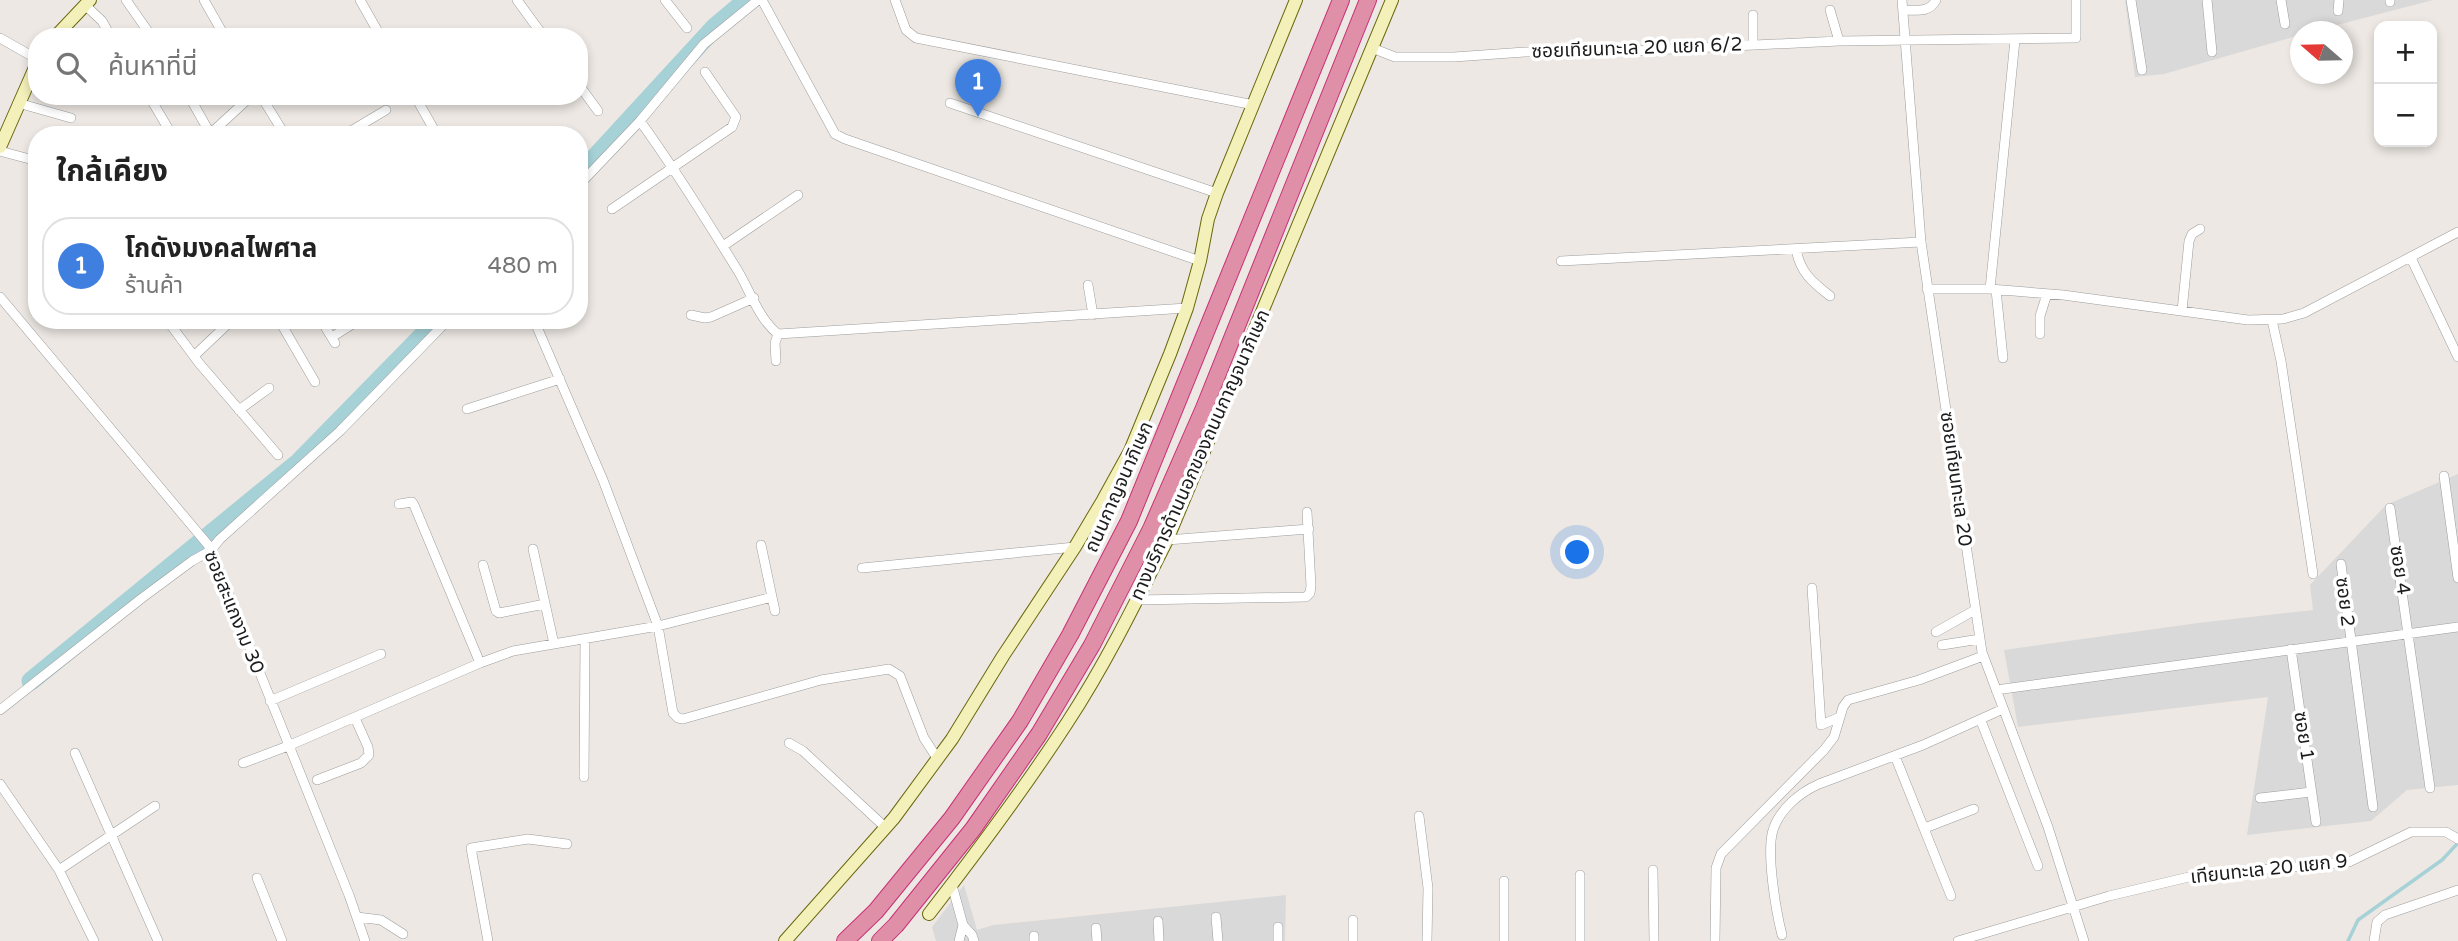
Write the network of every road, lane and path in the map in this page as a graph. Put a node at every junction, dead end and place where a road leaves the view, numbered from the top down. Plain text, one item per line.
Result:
1 (126, 0) edge
2 (204, 0) edge
3 (360, 0) edge
4 (517, 0) edge
5 (665, 0) edge
6 (760, 0) edge
7 (895, 0) edge
8 (1296, 0) edge
9 (1341, 0) edge
10 (1368, 0) edge
11 (1392, 0) edge
12 (1902, 0) edge
13 (1936, 0) edge
14 (2076, 0) edge
15 (2131, 0) edge
16 (2207, 0) edge
17 (2281, 0) edge
18 (2339, 0) edge
19 (88, 2) edge
20 (1830, 10) dead end
21 (1903, 10) junction
22 (2338, 11) dead end
23 (1753, 15) dead end
24 (2285, 24) dead end
25 (63, 28) edge
26 (106, 28) edge
27 (146, 28) edge
28 (221, 28) edge
29 (376, 28) edge
30 (537, 28) edge
31 (687, 28) dead end
32 (0, 38) edge
33 (1904, 39) junction
34 (2015, 40) junction
35 (1839, 41) junction
36 (1753, 44) junction
37 (1372, 48) junction
38 (2212, 52) dead end
39 (28, 55) edge
40 (2142, 70) dead end
41 (705, 72) dead end
42 (28, 81) edge
43 (588, 97) edge
44 (18, 103) junction
45 (950, 103) dead end
46 (154, 105) edge
47 (194, 105) edge
48 (242, 105) edge
49 (267, 105) edge
50 (420, 105) edge
51 (1254, 105) junction
52 (386, 110) dead end
53 (598, 111) dead end
54 (71, 118) dead end
55 (640, 121) junction
56 (167, 126) edge
57 (206, 126) edge
58 (219, 126) edge
59 (279, 126) edge
60 (359, 126) edge
61 (432, 126) edge
62 (2, 133) edge
63 (0, 149) edge
64 (28, 158) edge
65 (673, 166) junction
66 (588, 175) edge
67 (1217, 192) junction
68 (798, 195) dead end
69 (612, 209) dead end
70 (2200, 229) dead end
71 (2458, 232) edge
72 (1921, 242) junction
73 (723, 246) junction
74 (1796, 249) junction
75 (2411, 258) junction
76 (1200, 261) junction
77 (1561, 261) dead end
78 (1088, 285) dead end
79 (1927, 289) junction
80 (1993, 289) junction
81 (2047, 294) junction
82 (1830, 296) dead end
83 (0, 297) edge
84 (754, 298) junction
85 (1187, 308) junction
86 (2182, 311) junction
87 (691, 315) dead end
88 (1093, 315) junction
89 (2272, 320) junction
90 (174, 329) edge
91 (222, 329) edge
92 (284, 329) edge
93 (326, 329) edge
94 (347, 329) edge
95 (439, 329) edge
96 (538, 329) edge
97 (778, 334) junction
98 (2040, 334) dead end
99 (194, 356) junction
100 (2458, 357) edge
101 (2003, 358) dead end
102 (776, 361) dead end
103 (560, 379) junction
104 (315, 382) dead end
105 (270, 388) dead end
106 (467, 409) dead end
107 (239, 410) junction
108 (278, 455) dead end
109 (2444, 476) dead end
110 (399, 504) dead end
111 (2390, 508) dead end
112 (1307, 512) dead end
113 (1309, 529) junction
114 (1167, 540) junction
115 (761, 545) dead end
116 (1075, 547) junction
117 (210, 548) junction
118 (533, 549) dead end
119 (2341, 564) dead end
120 (483, 565) dead end
121 (862, 568) dead end
122 (2313, 574) dead end
123 (2458, 578) edge
124 (1812, 588) dead end
125 (772, 597) junction
126 (1137, 600) junction
127 (545, 604) junction
128 (1975, 610) junction
129 (775, 611) dead end
130 (658, 626) junction
131 (2458, 627) edge
132 (1936, 632) dead end
133 (2409, 632) junction
134 (584, 639) junction
135 (1980, 639) junction
136 (2350, 641) junction
137 (554, 644) junction
138 (1942, 645) dead end
139 (2291, 649) junction
140 (381, 654) dead end
141 (1983, 656) junction
142 (480, 663) junction
143 (1996, 690) junction
144 (270, 701) junction
145 (2003, 709) junction
146 (0, 710) edge
147 (1840, 717) junction
148 (355, 718) junction
149 (1980, 721) junction
150 (789, 743) dead end
151 (288, 746) junction
152 (75, 753) dead end
153 (1895, 756) junction
154 (937, 758) junction
155 (243, 763) dead end
156 (584, 777) dead end
157 (317, 780) dead end
158 (0, 784) edge
159 (2430, 788) dead end
160 (2311, 792) junction
161 (2260, 798) dead end
162 (155, 806) dead end
163 (2373, 807) dead end
164 (1974, 809) dead end
165 (1419, 816) dead end
166 (2316, 822) dead end
167 (886, 828) junction
168 (1925, 828) junction
169 (111, 837) junction
170 (2458, 839) edge
171 (567, 844) dead end
172 (2038, 866) dead end
173 (59, 870) junction
174 (1653, 870) dead end
175 (1580, 875) dead end
176 (257, 878) dead end
177 (1504, 881) dead end
178 (952, 885) junction
179 (2458, 890) edge
180 (1951, 897) dead end
181 (2074, 906) junction
182 (929, 914) dead end
183 (356, 917) junction
184 (1216, 917) dead end
185 (1353, 920) dead end
186 (1158, 921) dead end
187 (963, 925) junction
188 (1278, 927) dead end
189 (1096, 928) dead end
190 (403, 934) dead end
191 (1782, 935) dead end
192 (94, 941) edge
193 (158, 941) edge
194 (282, 941) edge
195 (365, 941) edge
196 (488, 941) edge
197 (785, 941) edge
198 (845, 941) edge
199 (880, 941) edge
200 (959, 941) edge
201 (974, 941) edge
202 (1097, 941) edge
203 (1159, 941) edge
204 (1218, 941) edge
205 (1278, 941) edge
206 (1353, 941) edge
207 (1427, 941) edge
208 (1504, 941) edge
209 (1580, 941) edge
210 (1654, 941) edge
211 (1715, 941) edge
212 (1958, 941) edge
213 (2084, 941) edge
214 (2374, 941) edge

1 - 27 street
2 - 28 street
3 - 29 street
4 - 30 street
5 - 31 street
6 - 55 street
6 - 76 street
7 - 51 street
8 - 51 main road
9 - 198 highway, ถนนกาญจนาภิเษก
10 - 199 highway
11 - 37 main road, ทางบริการด้านนอกของถนนกาญจนาภิเษก
12 - 21 street, ซอยเทียนทะเล 20
13 - 21 street
14 - 34 street, ซอยเทียนทะเล 20 แยก 6/2
15 - 40 street
16 - 38 street
17 - 24 street
18 - 22 street
19 - 25 main road
19 - 26 street
20 - 35 street
21 - 33 street, ซอยเทียนทะเล 20
23 - 36 street
32 - 39 street
33 - 34 street, ซอยเทียนทะเล 20 แยก 6/2
33 - 35 street, ซอยเทียนทะเล 20 แยก 6/2
33 - 72 street, ซอยเทียนทะเล 20
34 - 80 street
35 - 36 street, ซอยเทียนทะเล 20 แยก 6/2
36 - 37 street, ซอยเทียนทะเล 20 แยก 6/2
37 - 114 main road, ทางบริการด้านนอกของถนนกาญจนาภิเษก
41 - 65 street
42 - 44 main road
43 - 53 street
44 - 54 street
44 - 62 main road
45 - 67 street
46 - 56 street
47 - 57 street
48 - 58 street
49 - 59 street
50 - 61 street
51 - 67 main road
52 - 60 street
55 - 65 street
55 - 66 street
62 - 63 main road
63 - 64 street
65 - 69 street
65 - 73 street
67 - 76 main road
68 - 73 street
70 - 86 street
71 - 75 street
72 - 74 street
72 - 79 street, ซอยเทียนทะเล 20
73 - 84 street
74 - 77 street
74 - 82 street
75 - 89 street
75 - 100 street
76 - 85 main road
78 - 88 street
79 - 80 street
79 - 128 street, ซอยเทียนทะเล 20
80 - 81 street
80 - 101 street
81 - 86 street
81 - 98 street
83 - 117 street, ซอยสะแกงาม 30
84 - 87 street
84 - 97 street
85 - 88 street
85 - 116 main road
86 - 89 street
88 - 97 street
89 - 122 street
90 - 99 street
91 - 99 street
92 - 104 street
93 - 94 street
95 - 117 street
96 - 103 street
97 - 102 street
99 - 107 street
103 - 106 street
103 - 130 street
105 - 107 street
107 - 108 street
109 - 123 street
110 - 142 street
111 - 133 street, ซอย 4
112 - 113 street
113 - 114 street
113 - 126 street
114 - 126 main road, ทางบริการด้านนอกของถนนกาญจนาภิเษก
115 - 125 street
116 - 121 street
116 - 154 main road
117 - 144 street, ซอยสะแกงาม 30
117 - 146 street
118 - 127 street
119 - 136 street, ซอย 2
120 - 127 street
124 - 147 street
125 - 129 street
125 - 130 street
126 - 178 main road, ทางบริการด้านนอกของถนนกาญจนาภิเษก
127 - 137 street
128 - 132 street
128 - 135 street, ซอยเทียนทะเล 20
130 - 134 street
130 - 154 street
131 - 133 street
133 - 136 street
133 - 159 street, ซอย 4
134 - 137 street
134 - 156 street
135 - 138 street
135 - 141 street, ซอยเทียนทะเล 20
136 - 139 street
136 - 163 street, ซอย 2
137 - 142 street
139 - 143 street
139 - 160 street, ซอย 1
140 - 144 street
141 - 143 street, ซอยเทียนทะเล 20
141 - 147 street
142 - 148 street
143 - 145 street, ซอยเทียนทะเล 20
144 - 151 street, ซอยสะแกงาม 30
145 - 149 street
145 - 181 street, ซอยเทียนทะเล 20
147 - 211 street
148 - 151 street
148 - 157 street
149 - 153 street
149 - 172 street
150 - 167 street
151 - 155 street
151 - 183 street, ซอยสะแกงาม 30
152 - 169 street
153 - 168 street
153 - 191 street
154 - 167 main road
158 - 173 street
160 - 161 street
160 - 166 street, ซอย 1
162 - 169 street
164 - 168 street
165 - 207 street
167 - 197 main road
168 - 180 street
169 - 173 street
169 - 193 street
170 - 181 street, เทียนทะเล 20 แยก 9
171 - 196 street
173 - 192 street
174 - 210 street
175 - 209 street
176 - 194 street
177 - 208 street
178 - 182 main road, ทางบริการด้านนอกของถนนกาญจนาภิเษก
178 - 187 street
179 - 214 street
181 - 212 street, เทียนทะเล 20 แยก 9
181 - 213 street, ซอยเทียนทะเล 20
183 - 190 street
183 - 195 street, ซอยสะแกงาม 30
184 - 204 street
185 - 206 street
186 - 203 street
187 - 200 street
187 - 201 street
188 - 205 street
189 - 202 street

